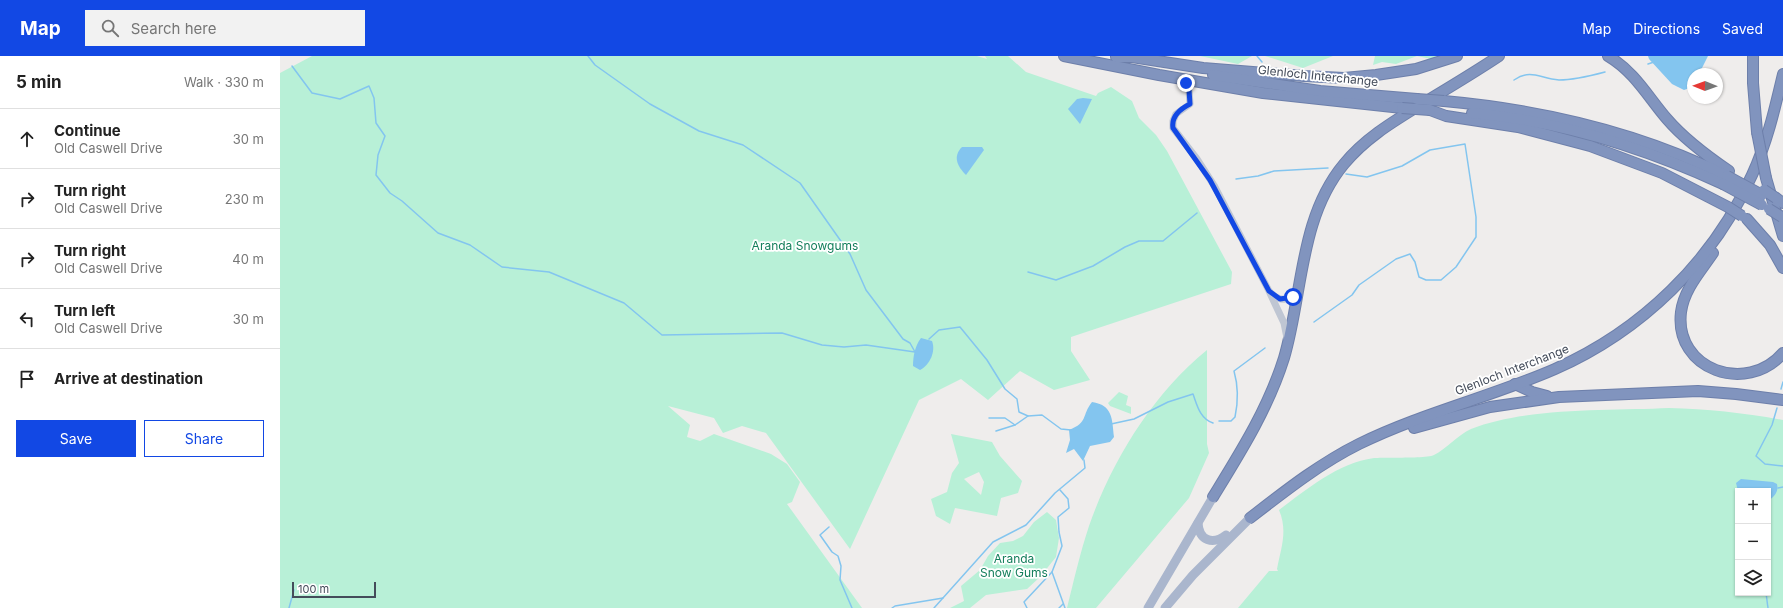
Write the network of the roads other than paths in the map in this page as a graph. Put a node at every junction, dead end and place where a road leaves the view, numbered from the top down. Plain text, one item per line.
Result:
1 (1064, 56) edge
2 (1457, 56) edge
3 (1500, 56) edge
4 (1508, 56) edge
5 (1608, 56) edge
6 (1753, 56) edge
7 (1113, 57) edge
8 (1783, 74) edge
9 (1470, 75) junction
10 (1184, 80) junction
11 (1430, 110) junction
12 (1773, 117) junction
13 (1726, 177) junction
14 (1764, 197) junction
15 (1780, 203) edge
16 (1745, 217) junction
17 (1783, 218) edge
18 (1783, 236) edge
19 (1783, 255) edge
20 (1783, 268) edge
21 (1299, 288) junction
22 (1269, 291) junction
23 (1288, 345) junction
24 (1783, 352) edge
25 (1515, 384) junction
26 (1559, 397) junction
27 (1783, 400) edge
28 (1307, 474) junction
29 (1213, 497) joint
30 (1250, 518) junction
31 (1198, 523) junction
32 (1148, 608) edge
33 (1165, 608) edge

1 - 10 highway, Glenloch Interchange
2 - 7 highway
3 - 9 highway
4 - 9 highway
5 - 13 highway
6 - 18 highway, bridge
7 - 13 highway, Glenloch Interchange, bridge
8 - 12 highway, Glenloch Interchange
9 - 21 highway
10 - 11 highway, Glenloch Interchange, bridge
10 - 22 street
11 - 13 highway, Glenloch Interchange
11 - 16 highway, bridge
12 - 24 highway
12 - 25 highway, Glenloch Interchange
13 - 14 highway, Glenloch Interchange, bridge
14 - 15 highway, bridge
14 - 17 highway, Glenloch Interchange, bridge
16 - 19 highway
16 - 20 highway
21 - 22 street
21 - 23 highway
22 - 23 street
23 - 29 highway
25 - 26 highway
25 - 28 highway, Glenloch Interchange
26 - 27 highway
26 - 28 highway
28 - 30 highway, Glenloch Interchange
29 - 31 main road
30 - 31 main road
30 - 33 main road
31 - 32 main road

